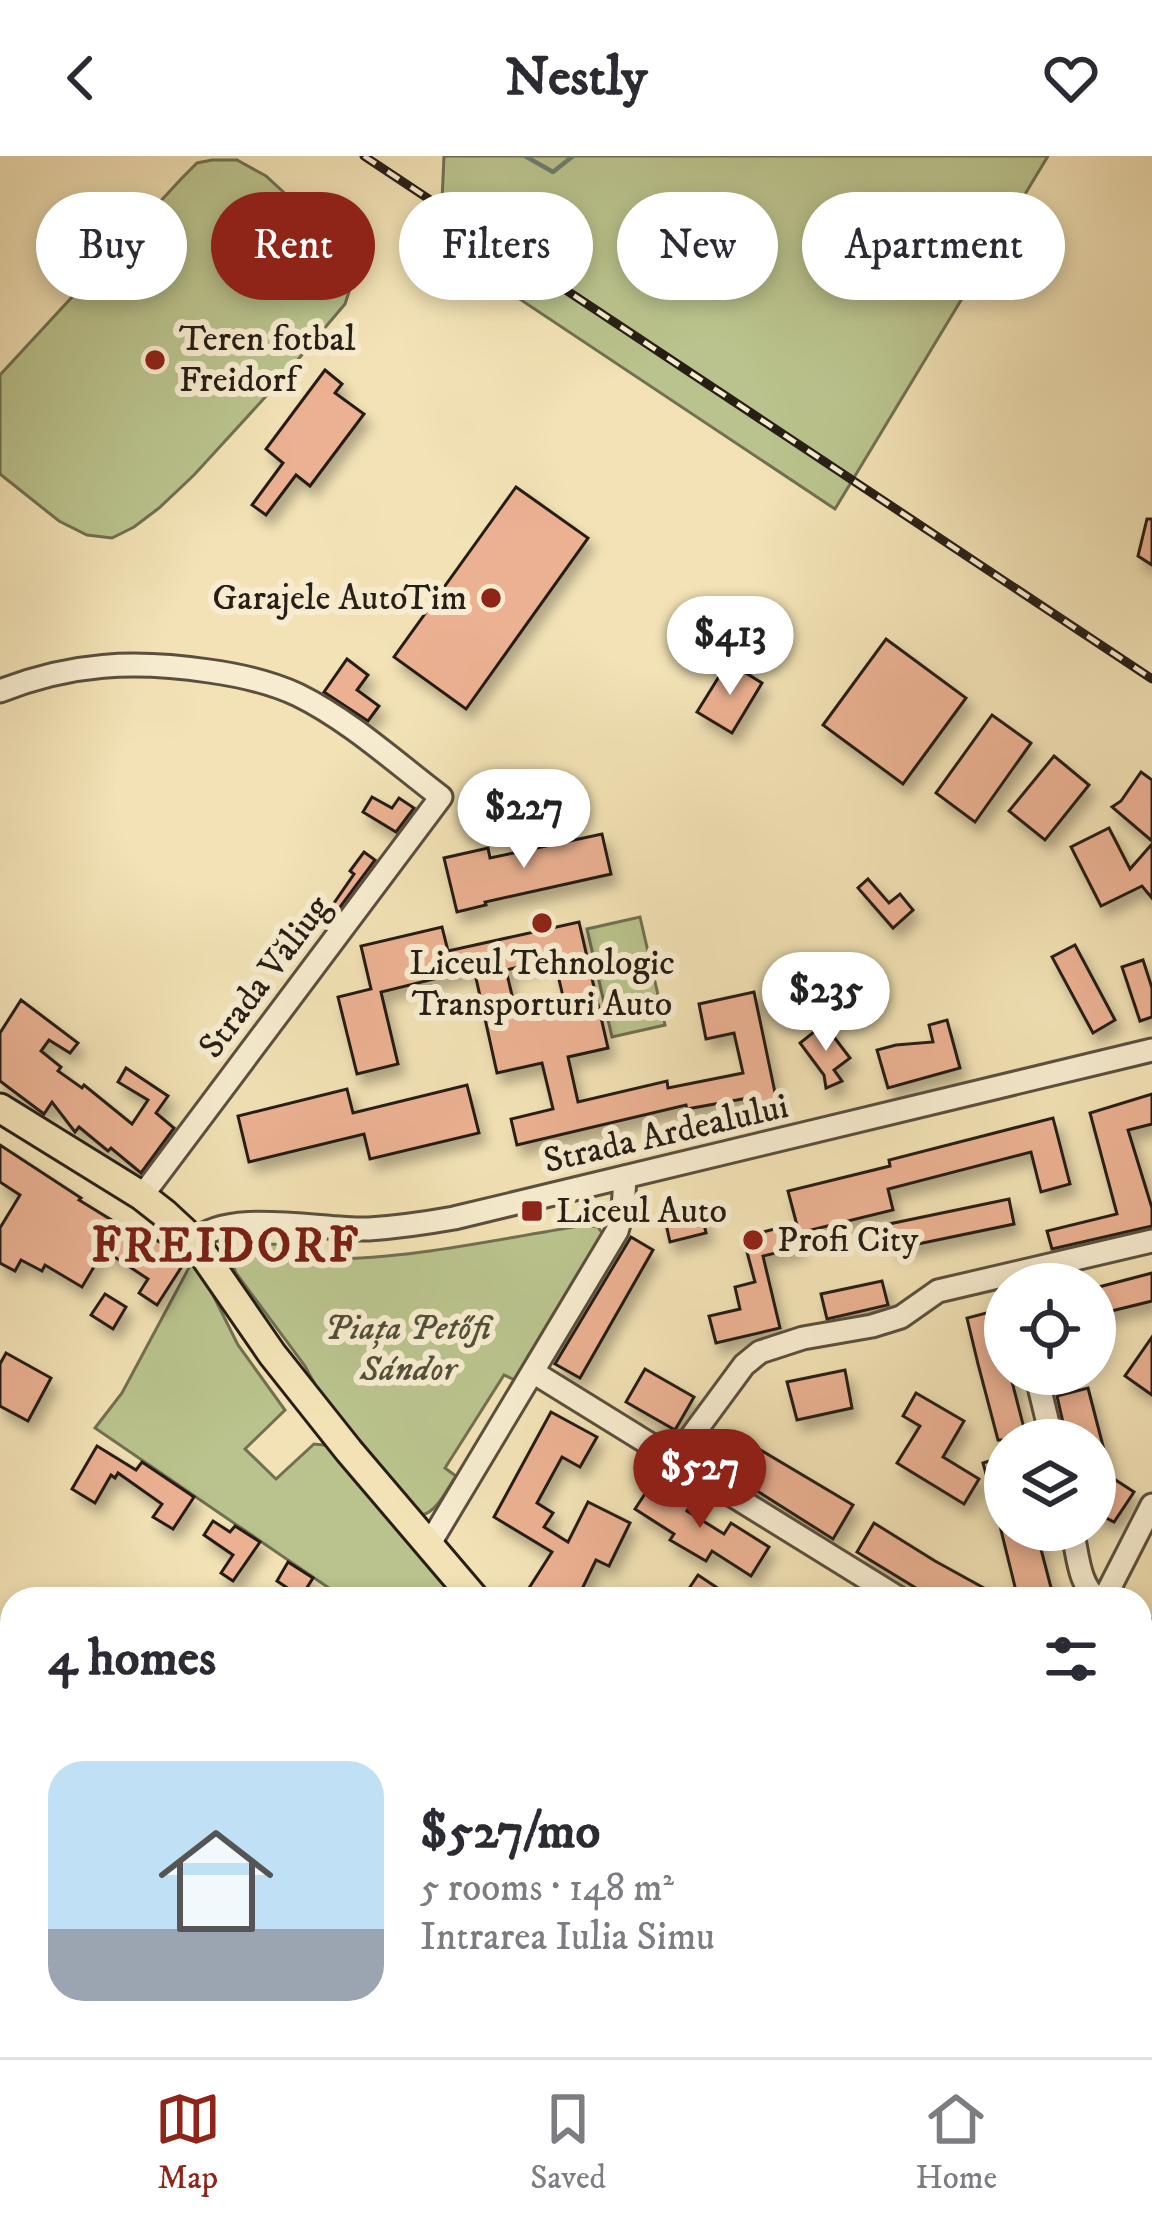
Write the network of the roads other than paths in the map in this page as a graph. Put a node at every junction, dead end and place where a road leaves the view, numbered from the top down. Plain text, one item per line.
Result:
1 (0, 691) edge
2 (1152, 1050) edge
3 (0, 1108) edge
4 (626, 1177) junction
5 (142, 1196) junction
6 (194, 1241) junction
7 (1152, 1241) edge
8 (1070, 1263) edge
9 (984, 1283) edge
10 (532, 1372) junction
11 (674, 1460) junction
12 (1152, 1505) edge
13 (430, 1543) junction
14 (1077, 1551) edge
15 (465, 1587) edge
16 (880, 1587) edge
17 (1086, 1587) edge
18 (1108, 1587) edge

1 - 5 street, Strada Văliug
2 - 4 street, Strada Ardealului
3 - 5 main road
4 - 6 street, Strada Ardealului
4 - 10 street
5 - 6 main road
6 - 13 main road
7 - 8 street
9 - 11 street
10 - 11 street
10 - 13 street
11 - 16 street
12 - 18 street
13 - 15 main road
14 - 17 street

